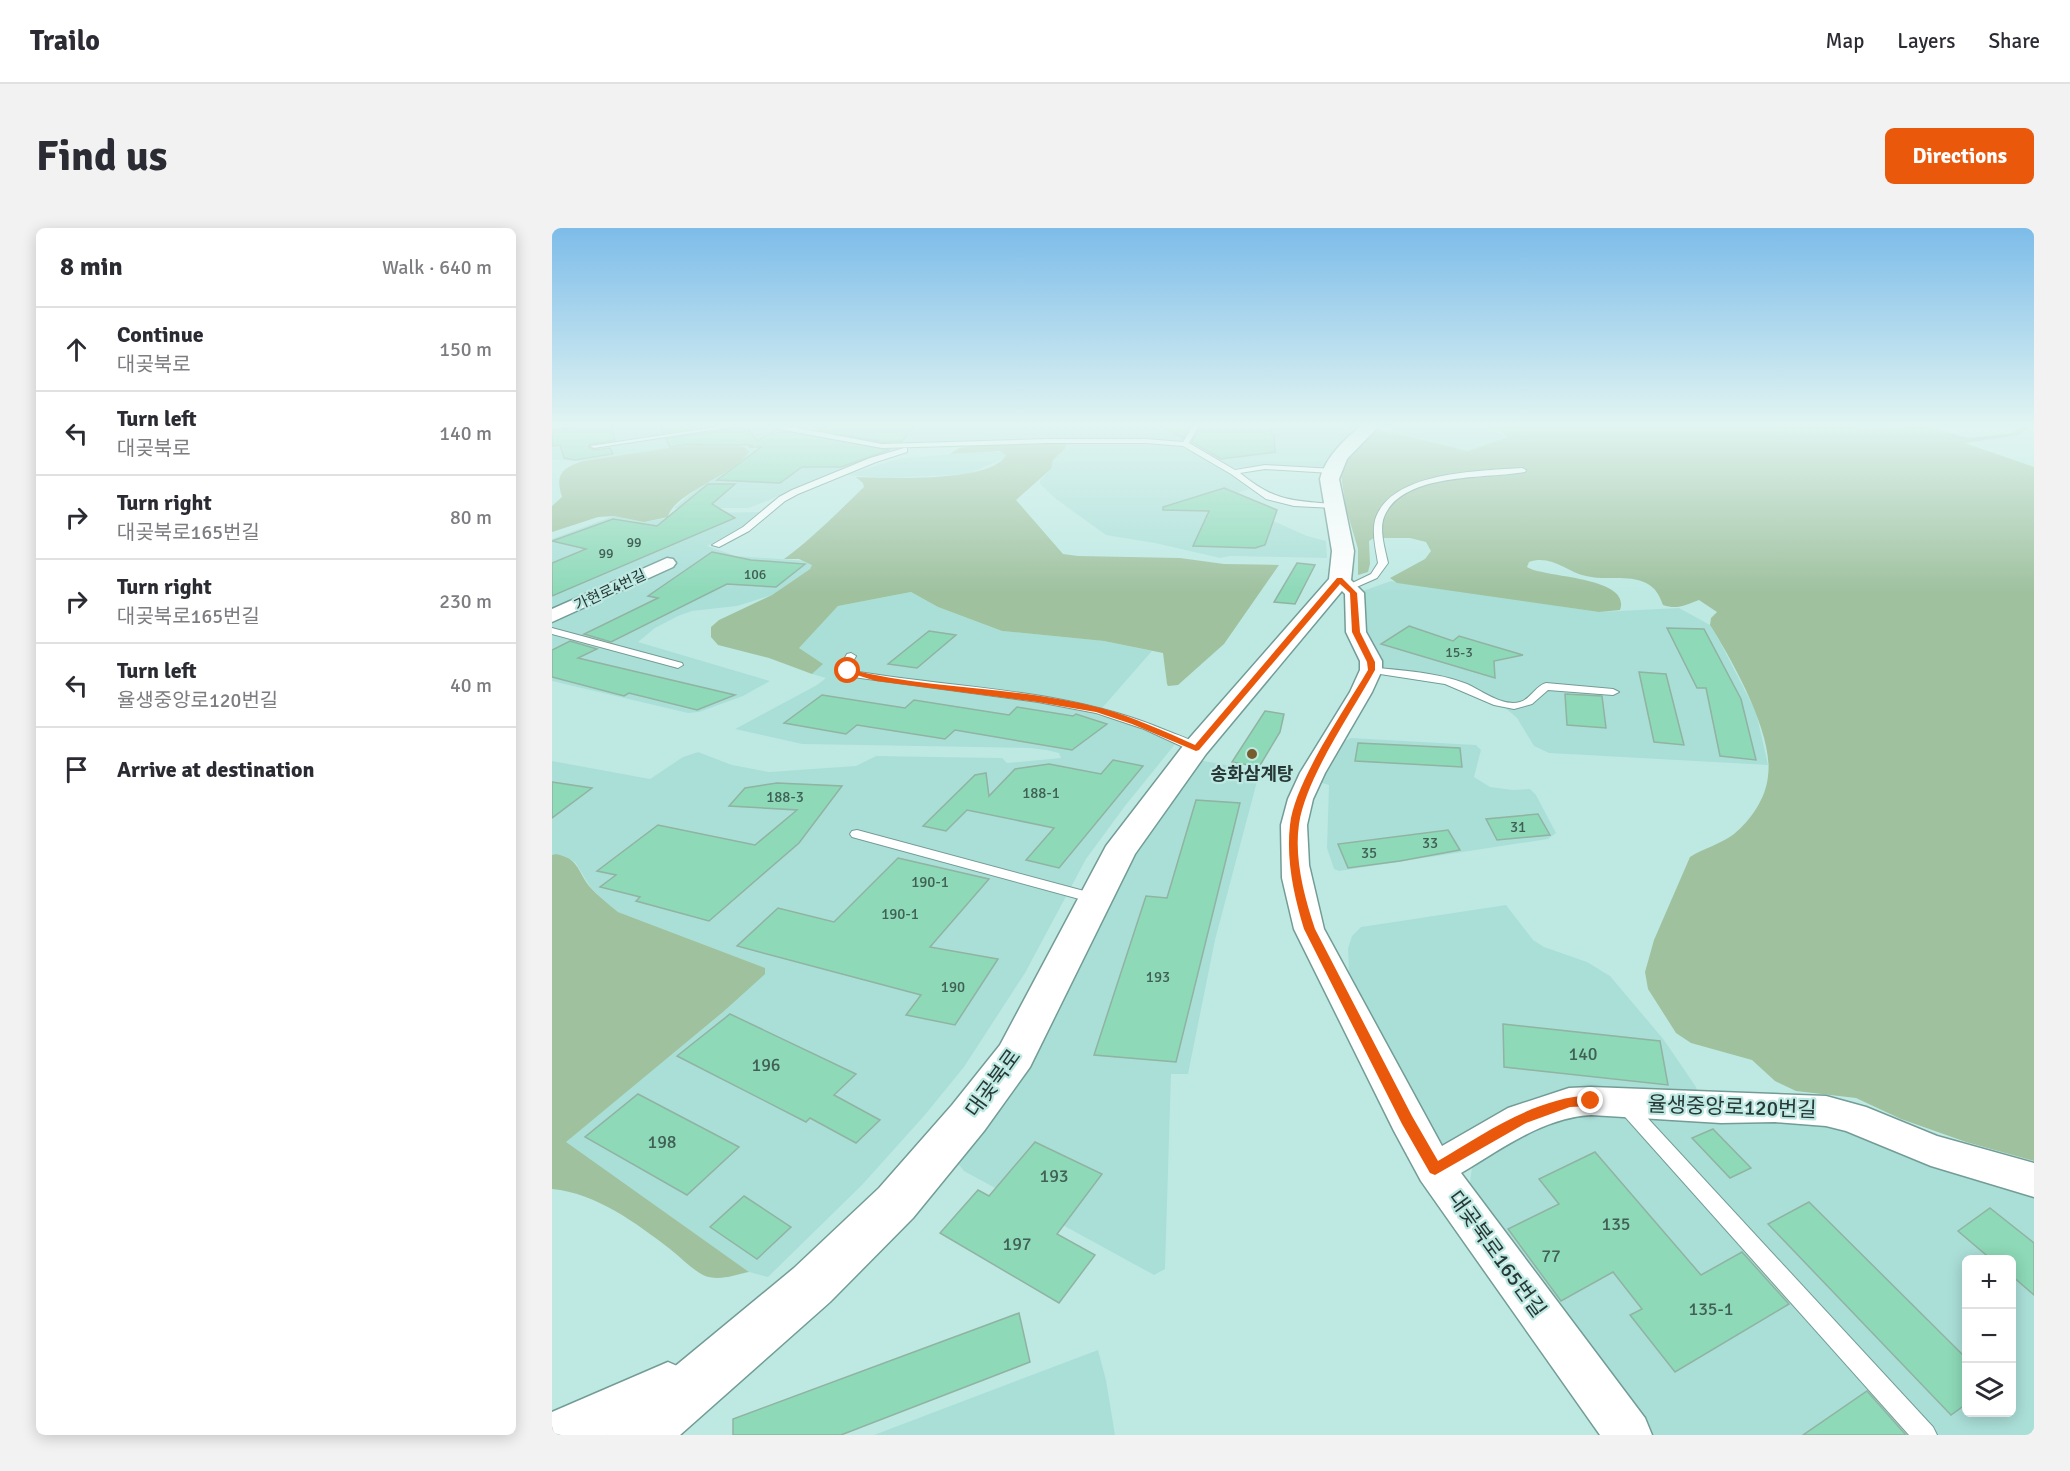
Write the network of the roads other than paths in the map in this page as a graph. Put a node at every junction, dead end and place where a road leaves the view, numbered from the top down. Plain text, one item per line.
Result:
1 (823, 480) edge
2 (1244, 480) edge
3 (1311, 480) edge
4 (1335, 480) edge
5 (1438, 480) edge
6 (1332, 488) junction
7 (716, 545) dead end
8 (667, 564) dead end
9 (1344, 583) junction
10 (552, 616) edge
11 (552, 631) edge
12 (851, 656) dead end
13 (678, 665) dead end
14 (1371, 670) junction
15 (1613, 692) dead end
16 (1196, 748) junction
17 (857, 834) dead end
18 (1094, 898) junction
19 (1622, 1102) junction
20 (1435, 1169) junction
21 (2034, 1180) edge
22 (719, 1364) junction
23 (553, 1435) edge
24 (636, 1435) edge
25 (1628, 1435) edge
26 (1925, 1435) edge

1 - 7 lane
2 - 6 lane
3 - 6 lane
4 - 6 street
5 - 9 lane, 대곶북로
6 - 9 street
8 - 10 street, 가현로4번길
9 - 14 street
9 - 16 street, 대곶북로
11 - 13 lane
12 - 16 lane
14 - 15 lane
14 - 20 street, 대곶북로165번길
16 - 18 street, 대곶북로
17 - 18 lane
18 - 22 street, 대곶북로
19 - 20 street, 율생중앙로120번길
19 - 21 street, 율생중앙로120번길
19 - 26 lane
20 - 25 street, 대곶북로165번길
22 - 23 street, 대곶북로
22 - 24 street, 대곶북로

